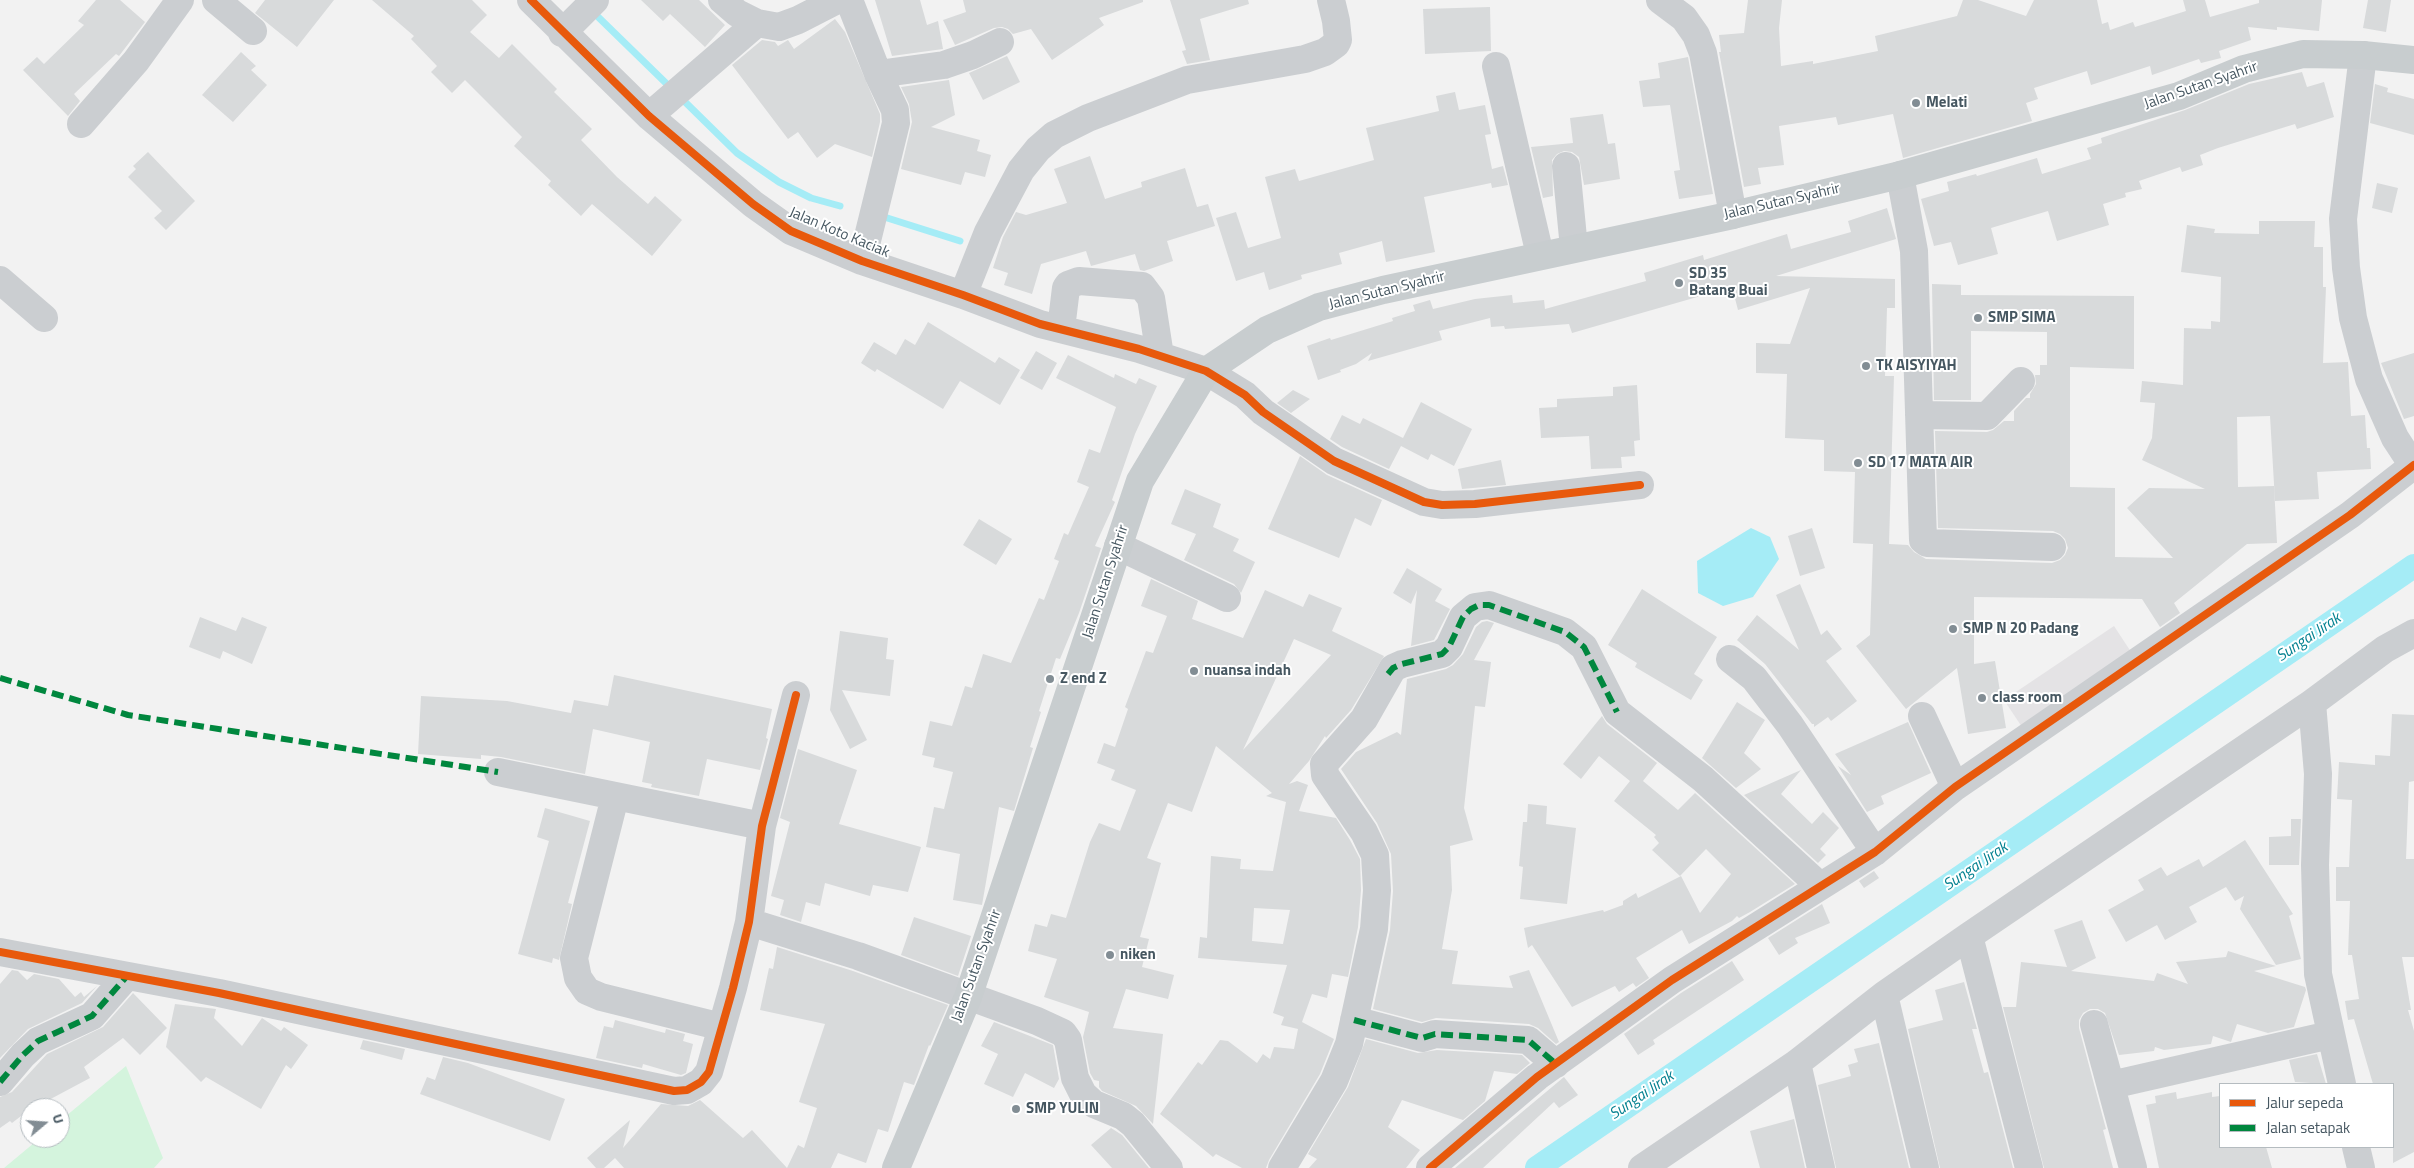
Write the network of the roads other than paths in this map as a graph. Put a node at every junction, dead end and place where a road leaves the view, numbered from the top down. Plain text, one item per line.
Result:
1 (180, 0) edge
2 (216, 0) edge
3 (531, 0) edge
4 (595, 0) edge
5 (722, 0) edge
6 (837, 0) edge
7 (849, 0) edge
8 (1331, 0) edge
9 (1660, 0) edge
10 (757, 23) junction
11 (567, 29) junction
12 (253, 31) dead end
13 (1000, 42) dead end
14 (2363, 55) junction
15 (2414, 60) edge
16 (1496, 66) dead end
17 (878, 74) junction
18 (655, 110) junction
19 (81, 124) dead end
20 (1566, 166) dead end
21 (1900, 175) junction
22 (1733, 215) junction
23 (1574, 248) junction
24 (864, 254) junction
25 (1540, 255) junction
26 (0, 280) edge
27 (964, 295) junction
28 (44, 318) dead end
29 (1060, 329) junction
30 (1160, 356) junction
31 (1206, 371) junction
32 (2021, 381) dead end
33 (1919, 415) junction
34 (2414, 466) edge
35 (1640, 485) dead end
36 (1118, 546) junction
37 (2052, 547) dead end
38 (1227, 598) dead end
39 (2414, 633) edge
40 (1730, 659) dead end
41 (796, 695) dead end
42 (2312, 703) junction
43 (1922, 716) dead end
44 (498, 772) dead end
45 (1955, 787) junction
46 (615, 797) junction
47 (762, 826) junction
48 (1875, 852) junction
49 (1820, 886) junction
50 (749, 922) junction
51 (1969, 936) junction
52 (0, 952) edge
53 (127, 976) junction
54 (1884, 995) junction
55 (968, 997) junction
56 (1354, 1020) junction
57 (2094, 1024) dead end
58 (722, 1027) junction
59 (2330, 1035) junction
60 (1797, 1063) junction
61 (1556, 1064) junction
62 (0, 1082) edge
63 (2342, 1083) edge
64 (2111, 1085) junction
65 (896, 1168) edge
66 (1169, 1168) edge
67 (1282, 1168) edge
68 (1430, 1168) edge
69 (1642, 1168) edge
70 (1821, 1168) edge
71 (1925, 1168) edge
72 (2030, 1168) edge
73 (2133, 1168) edge

1 - 19 street
2 - 12 street
3 - 11 street, Jalan Koto Kaciak
4 - 11 street
5 - 10 street
6 - 10 street
7 - 17 street
8 - 27 street
9 - 22 street
10 - 18 street
11 - 18 street, Jalan Koto Kaciak
13 - 17 street
14 - 15 main road, Jalan Sutan Syahrir
14 - 21 main road, Jalan Sutan Syahrir
14 - 34 street
16 - 25 street
17 - 24 street
18 - 24 street, Jalan Koto Kaciak
20 - 23 street
21 - 22 main road, Jalan Sutan Syahrir
21 - 33 street
22 - 23 main road, Jalan Sutan Syahrir
23 - 25 main road, Jalan Sutan Syahrir
24 - 27 street, Jalan Koto Kaciak
25 - 31 main road, Jalan Sutan Syahrir
26 - 28 street
27 - 29 street, Jalan Koto Kaciak
29 - 30 street, Jalan Koto Kaciak
29 - 30 street
30 - 31 street, Jalan Koto Kaciak
31 - 35 street, Jalan Koto Kaciak
31 - 36 main road, Jalan Sutan Syahrir
32 - 33 street
33 - 37 street
34 - 45 street
36 - 38 street
36 - 55 main road, Jalan Sutan Syahrir
39 - 42 street
40 - 48 street
41 - 47 street
42 - 51 street
42 - 59 street
43 - 45 street
44 - 46 street
45 - 48 street
46 - 47 street
46 - 58 street
47 - 50 street
48 - 49 street
49 - 56 street
49 - 61 street
50 - 55 street
50 - 58 street
51 - 54 street
51 - 72 street
52 - 53 street
53 - 58 street
53 - 62 street
54 - 60 street
54 - 71 street
55 - 65 main road, Jalan Sutan Syahrir
55 - 66 street
56 - 61 street
56 - 67 street
57 - 64 street
59 - 63 street
59 - 64 street
60 - 69 street
60 - 70 street
61 - 68 street
64 - 73 street

